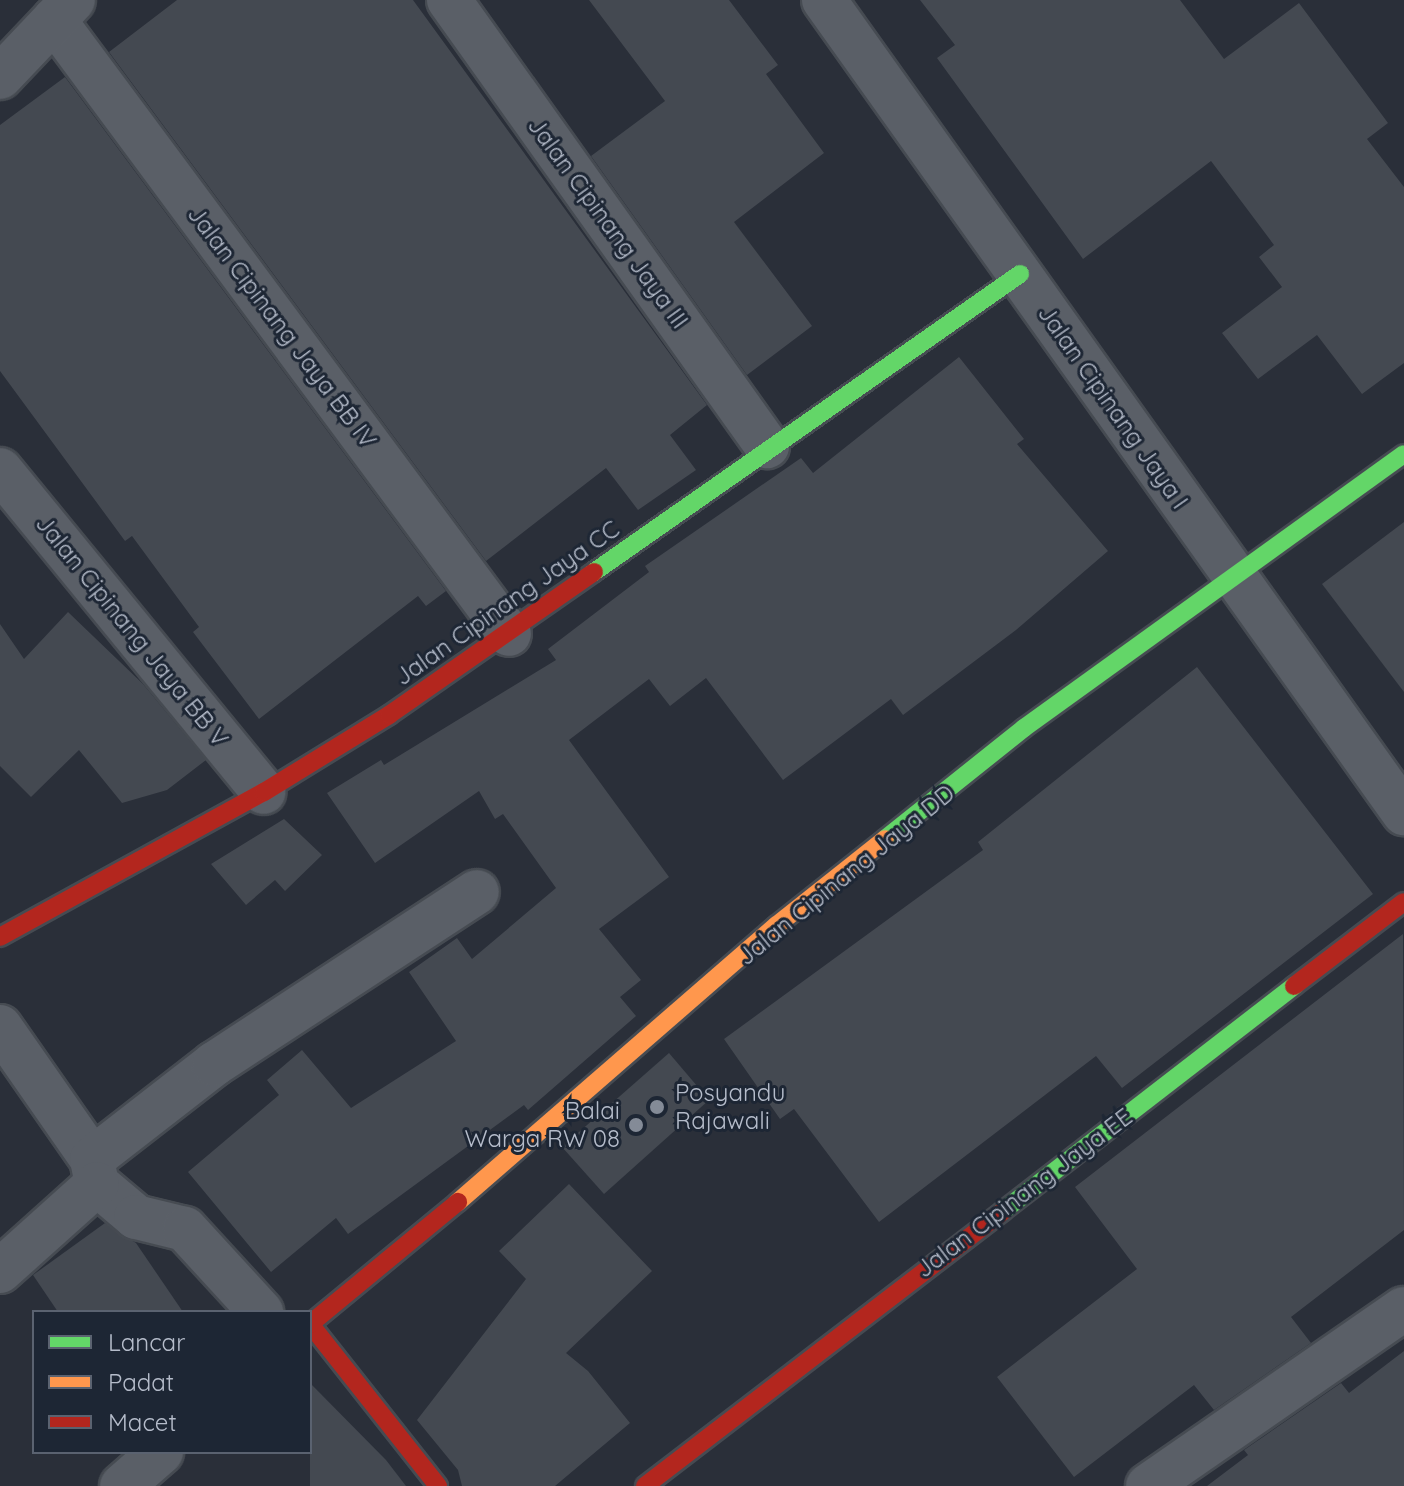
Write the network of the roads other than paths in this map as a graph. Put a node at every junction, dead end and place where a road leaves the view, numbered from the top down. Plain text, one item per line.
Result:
1 (449, 0) edge
2 (824, 0) edge
3 (63, 10) edge
4 (0, 77) edge
5 (1020, 274) junction
6 (767, 446) junction
7 (1404, 454) edge
8 (0, 470) edge
9 (1234, 578) junction
10 (509, 634) junction
11 (264, 792) junction
12 (1404, 813) edge
13 (477, 892) dead end
14 (1404, 902) edge
15 (0, 937) edge
16 (0, 1027) edge
17 (94, 1172) junction
18 (0, 1271) edge
19 (1404, 1309) edge
20 (259, 1310) edge
21 (312, 1322) edge
22 (312, 1327) edge
23 (159, 1454) edge
24 (665, 1480) edge
25 (122, 1486) edge
26 (438, 1486) edge
27 (1148, 1486) edge

1 - 6 street, Jalan Cipinang Jaya III
2 - 5 street, Jalan Cipinang Jaya I
3 - 4 street
3 - 10 street, Jalan Cipinang Jaya BB IV
5 - 6 street, Jalan Cipinang Jaya CC
5 - 9 street, Jalan Cipinang Jaya I
6 - 10 street, Jalan Cipinang Jaya CC
7 - 9 street, Jalan Cipinang Jaya DD
8 - 11 street, Jalan Cipinang Jaya BB V
9 - 12 street, Jalan Cipinang Jaya I
9 - 21 street, Jalan Cipinang Jaya DD
10 - 11 street, Jalan Cipinang Jaya CC
11 - 15 street, Jalan Cipinang Jaya CC
13 - 17 street
14 - 24 street, Jalan Cipinang Jaya EE
16 - 17 street
17 - 18 street
17 - 20 street
19 - 27 street
22 - 26 street
23 - 25 street

